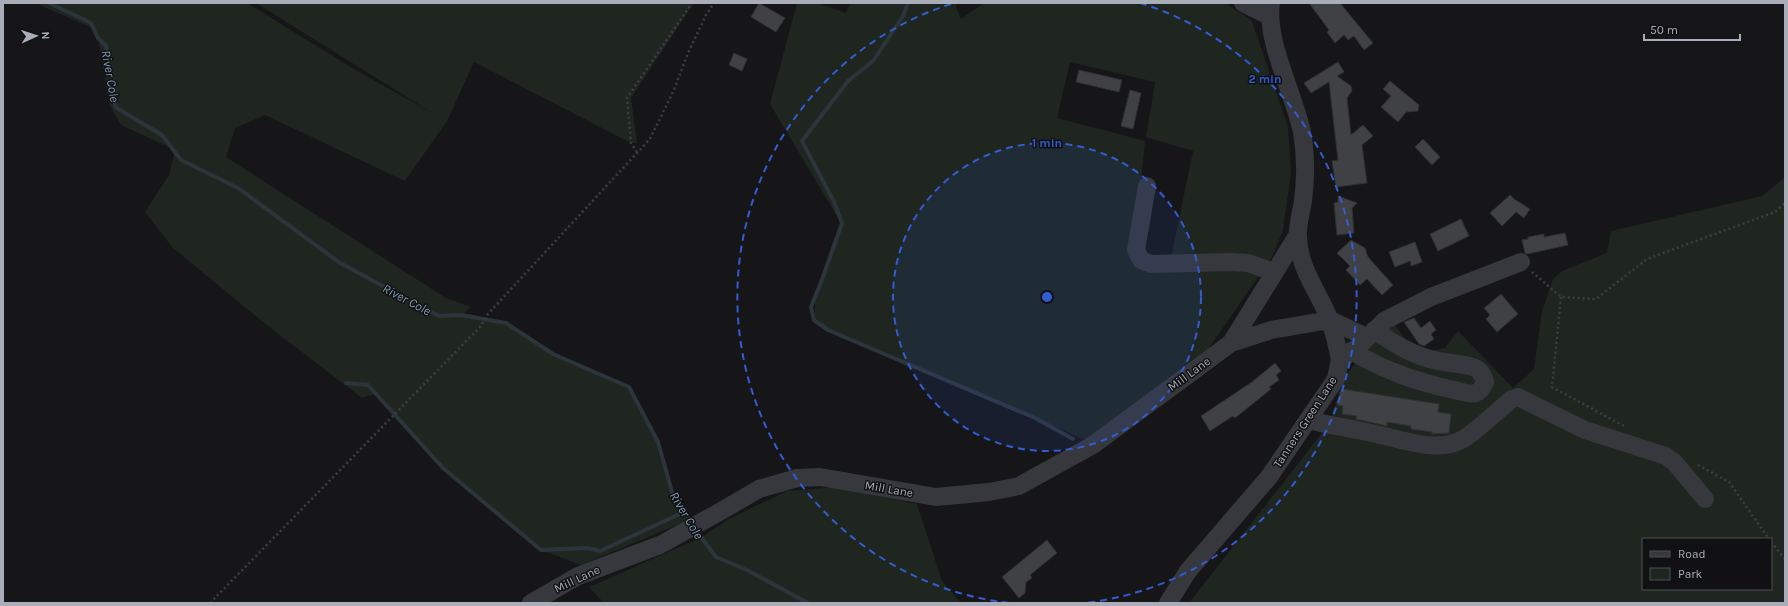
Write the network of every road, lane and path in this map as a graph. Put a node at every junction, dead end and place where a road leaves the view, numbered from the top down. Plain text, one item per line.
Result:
1 (692, 3) edge
2 (714, 3) edge
3 (1243, 3) edge
4 (1270, 9) edge
5 (637, 152) junction
6 (1147, 186) dead end
7 (1785, 203) edge
8 (1298, 236) junction
9 (1521, 262) joint
10 (1274, 272) junction
11 (1561, 297) junction
12 (1330, 320) junction
13 (1370, 333) junction
14 (1231, 343) junction
15 (1346, 355) junction
16 (1308, 420) junction
17 (1627, 427) dead end
18 (1695, 464) dead end
19 (1704, 499) dead end
20 (1768, 538) edge
21 (1772, 543) edge
22 (1785, 559) edge
23 (210, 603) edge
24 (531, 603) edge
25 (1168, 603) edge

1 - 5 path
2 - 5 path
3 - 4 street
4 - 8 street, Tanners Green Lane
5 - 23 path
6 - 10 street
7 - 11 path
8 - 10 street, Mill Lane
8 - 12 street, Tanners Green Lane
9 - 11 path
9 - 13 street
10 - 14 street, Mill Lane
11 - 17 path
12 - 13 street
12 - 14 street, Mill Lane
12 - 15 street, Tanners Green Lane
13 - 15 street
13 - 15 street
14 - 24 street, Mill Lane
15 - 16 street, Tanners Green Lane
16 - 19 street
16 - 25 street, Tanners Green Lane
18 - 20 path
21 - 22 path

